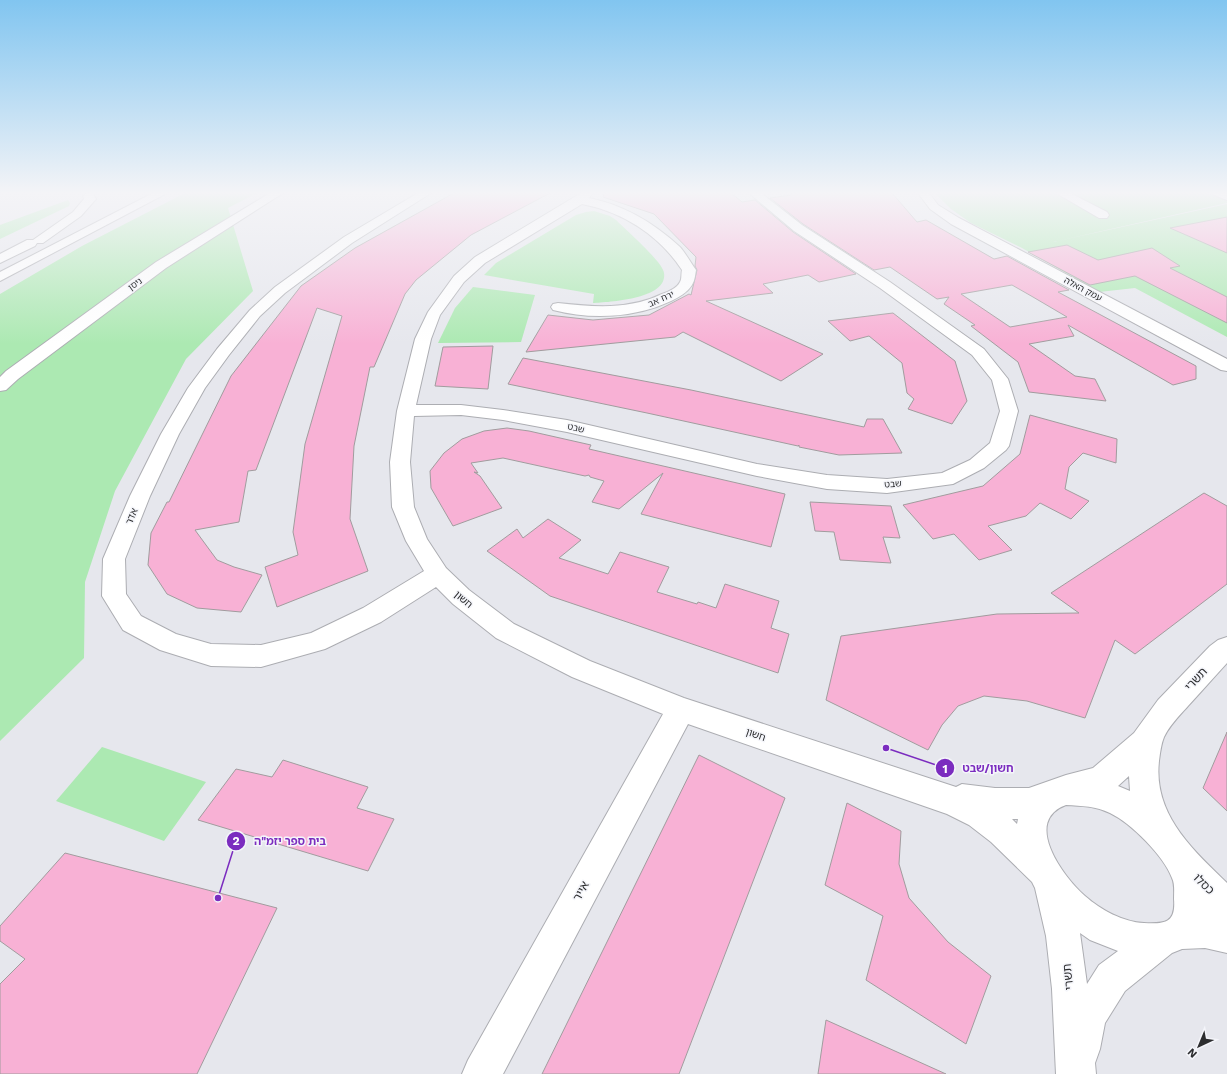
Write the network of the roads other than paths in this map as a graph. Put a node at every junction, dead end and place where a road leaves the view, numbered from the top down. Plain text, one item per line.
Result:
1 (33, 243) edge
2 (64, 243) edge
3 (197, 243) edge
4 (344, 243) edge
5 (507, 243) edge
6 (667, 243) edge
7 (821, 243) edge
8 (996, 243) edge
9 (0, 259) edge
10 (0, 277) edge
11 (558, 307) dead end
12 (1227, 366) edge
13 (0, 386) edge
14 (406, 411) junction
15 (438, 574) junction
16 (1227, 648) edge
17 (681, 709) junction
18 (1153, 731) junction
19 (1061, 792) junction
20 (931, 793) junction
21 (1173, 850) junction
22 (1048, 878) junction
23 (1227, 906) edge
24 (1171, 936) junction
25 (1227, 936) edge
26 (1076, 1073) edge
27 (482, 1074) edge

1 - 9 main road
2 - 10 main road
3 - 13 main road, ניסן
4 - 15 main road, אדר
5 - 14 main road, חשון
6 - 11 main road, ירח אב
7 - 14 main road, שבט
8 - 12 main road, עמק האלה
14 - 15 main road, חשון
15 - 17 main road, חשון
16 - 18 main road, תשרי
17 - 20 main road, חשון
17 - 27 main road, אייר
18 - 19 main road, תשרי
18 - 21 main road, תשרי
19 - 20 main road, חשון
19 - 21 main road, כסלו
19 - 22 main road
20 - 22 main road, חשון
21 - 23 main road, כסלו
21 - 24 main road, תשרי
22 - 24 main road
22 - 26 main road, תשרי
24 - 25 main road
24 - 26 main road, תשרי

